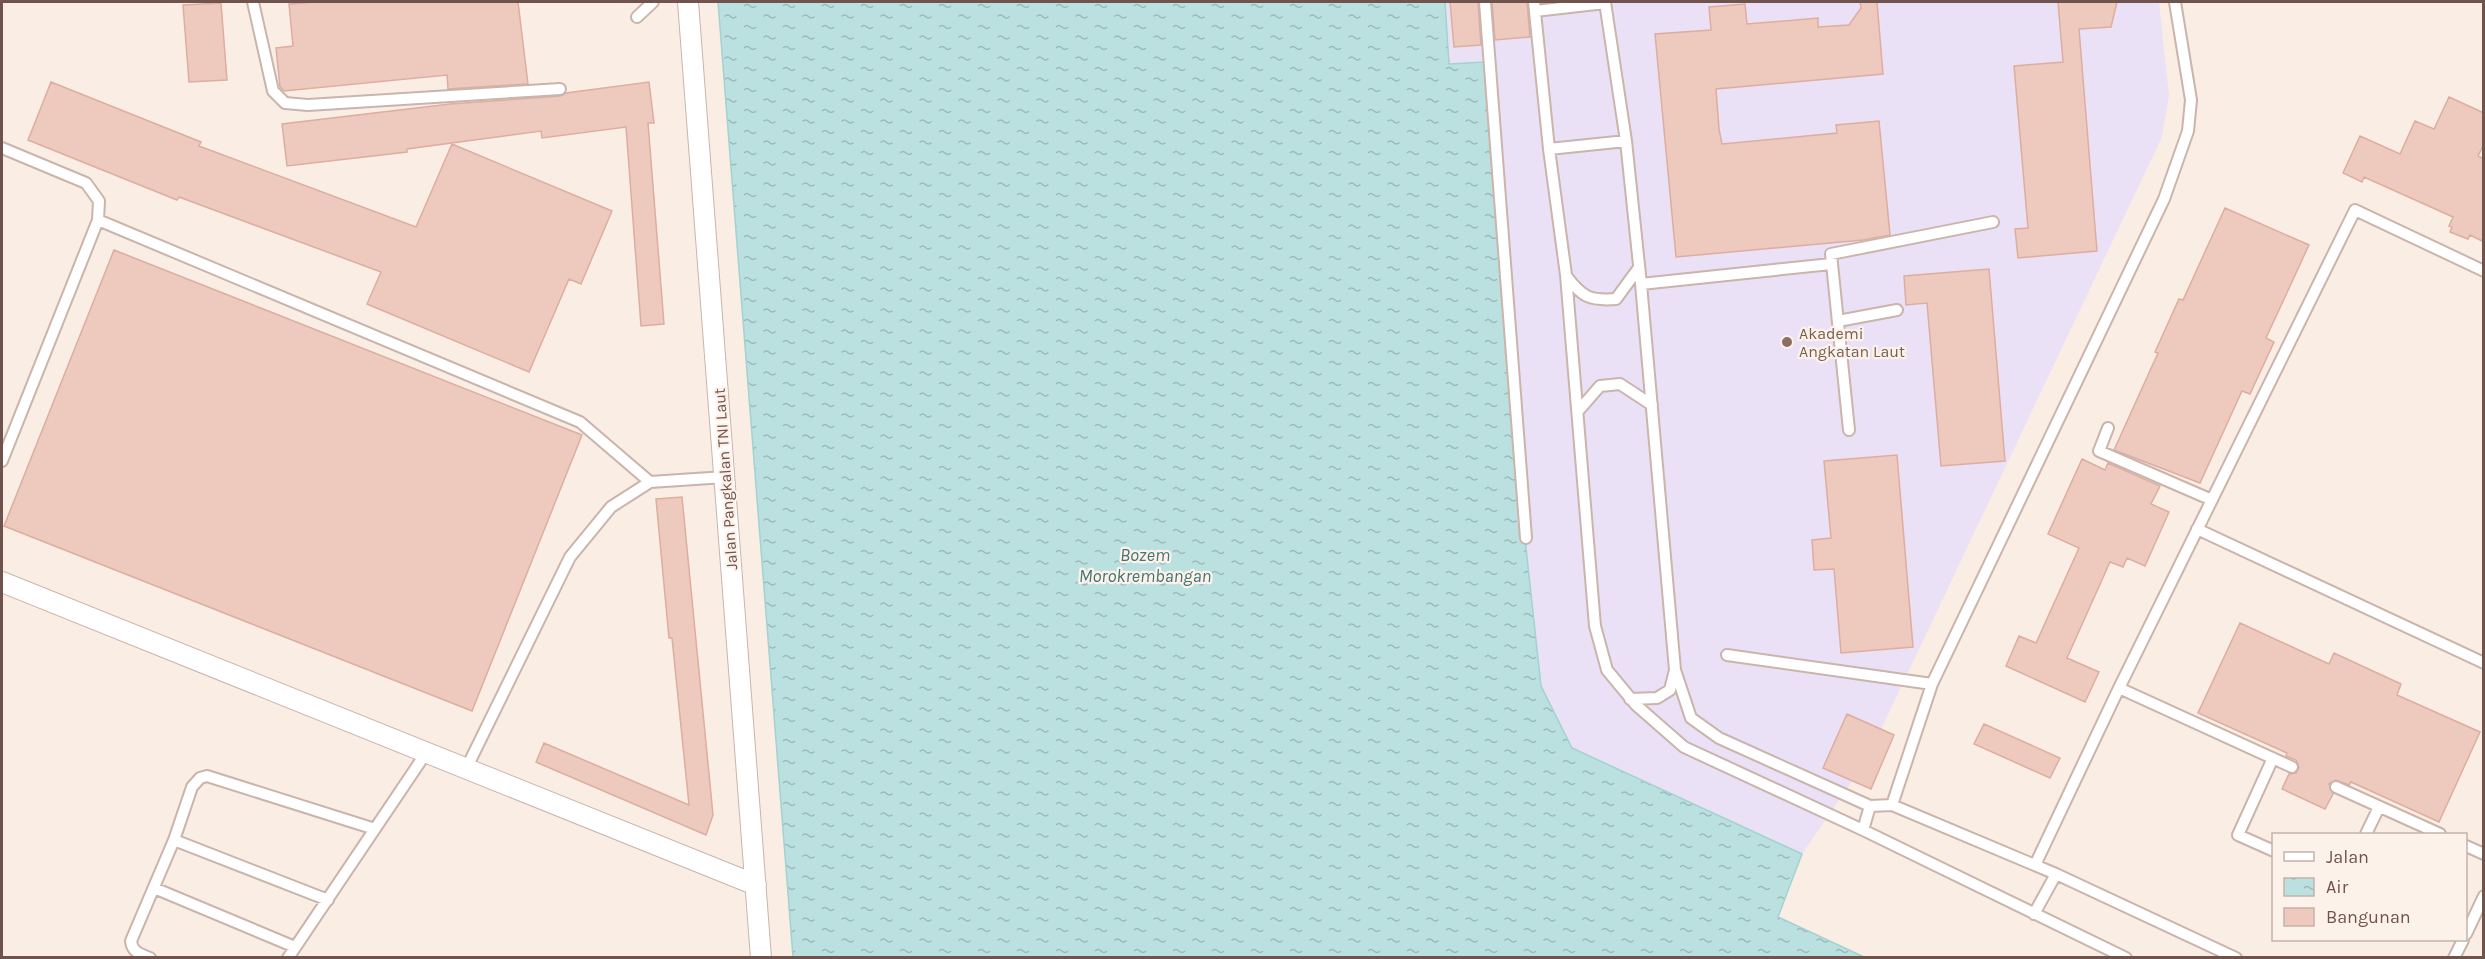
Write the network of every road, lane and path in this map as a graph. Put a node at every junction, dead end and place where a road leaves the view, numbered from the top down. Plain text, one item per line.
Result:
1 (253, 2) edge
2 (653, 2) edge
3 (688, 2) edge
4 (1485, 2) edge
5 (1605, 2) edge
6 (2175, 2) edge
7 (1535, 6) edge
8 (637, 17) dead end
9 (560, 88) dead end
10 (1626, 141) junction
11 (2, 148) edge
12 (1549, 149) junction
13 (98, 220) junction
14 (1993, 222) dead end
15 (1831, 264) junction
16 (1638, 268) junction
17 (2484, 271) edge
18 (1566, 275) junction
19 (1641, 285) junction
20 (1897, 310) dead end
21 (1838, 321) junction
22 (1652, 405) junction
23 (1579, 410) junction
24 (2108, 428) dead end
25 (1849, 430) dead end
26 (2, 461) edge
27 (724, 477) junction
28 (650, 482) junction
29 (2212, 500) junction
30 (2198, 529) junction
31 (1526, 538) dead end
32 (2, 582) edge
33 (1728, 655) dead end
34 (2484, 663) edge
35 (1675, 670) junction
36 (1932, 684) junction
37 (2119, 688) junction
38 (1630, 699) junction
39 (426, 753) junction
40 (2273, 758) junction
41 (467, 767) junction
42 (2292, 767) dead end
43 (2336, 787) dead end
44 (1892, 805) junction
45 (1869, 806) junction
46 (2379, 807) junction
47 (375, 829) junction
48 (1863, 830) junction
49 (2366, 833) edge
50 (2438, 833) edge
51 (174, 840) junction
52 (2467, 846) edge
53 (2272, 850) edge
54 (2484, 854) edge
55 (2035, 865) junction
56 (2056, 874) junction
57 (756, 885) junction
58 (154, 888) junction
59 (2484, 896) edge
60 (328, 900) junction
61 (2034, 914) junction
62 (2467, 932) edge
63 (2462, 941) edge
64 (295, 947) junction
65 (150, 957) edge
66 (288, 957) edge
67 (761, 957) edge
68 (2126, 957) edge
69 (2236, 957) edge
70 (2454, 957) edge

1 - 9 lane
2 - 8 lane
3 - 27 street, Jalan Pangkalan TNI Laut
4 - 31 lane
5 - 7 lane
5 - 10 lane
6 - 36 lane
7 - 12 lane
10 - 12 lane
10 - 16 lane
11 - 13 lane
12 - 18 lane
13 - 26 lane
13 - 28 lane
14 - 15 lane
15 - 19 lane
15 - 21 lane
16 - 18 lane
16 - 19 lane
17 - 29 lane
18 - 23 lane
19 - 22 lane
20 - 21 lane
21 - 25 lane
22 - 23 lane
22 - 35 lane
23 - 38 lane
24 - 29 lane
27 - 28 lane
27 - 57 street, Jalan Pangkalan TNI Laut
28 - 41 lane
29 - 30 lane
30 - 34 lane
30 - 37 lane
32 - 39 street
33 - 36 lane
35 - 38 lane
35 - 45 lane
36 - 44 lane
37 - 40 lane
37 - 55 lane
38 - 48 lane
39 - 41 street
39 - 47 lane
40 - 42 lane
40 - 53 lane
41 - 57 street
43 - 46 lane
44 - 45 lane
44 - 55 lane
45 - 48 lane
46 - 49 lane
46 - 50 lane
47 - 51 lane
47 - 60 lane
48 - 61 lane
51 - 58 lane
51 - 60 lane
52 - 54 lane
55 - 56 lane
56 - 61 lane
56 - 69 lane
57 - 67 street, Jalan Pangkalan TNI Laut
58 - 64 lane
58 - 65 lane
59 - 62 lane
60 - 64 lane
61 - 68 lane
63 - 70 lane
64 - 66 lane

